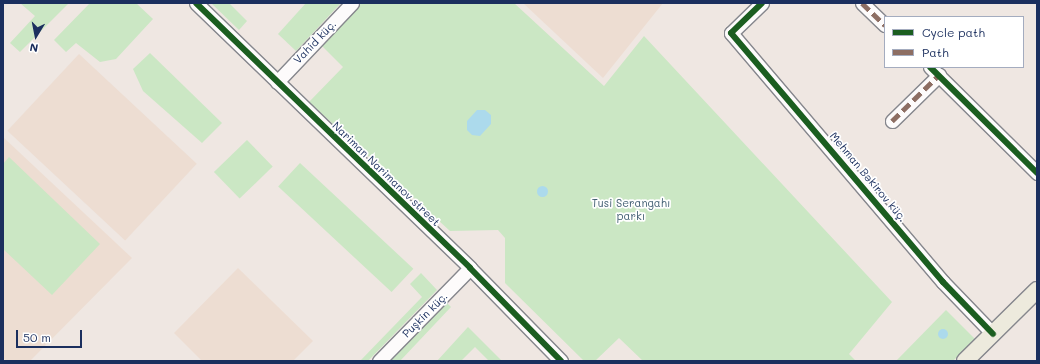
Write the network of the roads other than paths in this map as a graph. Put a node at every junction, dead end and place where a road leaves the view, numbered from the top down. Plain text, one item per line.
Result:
1 (196, 3) edge
2 (352, 3) edge
3 (762, 3) edge
4 (862, 3) edge
5 (884, 24) edge
6 (934, 71) edge
7 (277, 82) junction
8 (892, 121) dead end
9 (1037, 173) edge
10 (470, 268) junction
11 (1037, 290) edge
12 (993, 334) junction
13 (379, 361) edge
14 (561, 361) edge
15 (965, 361) edge

1 - 7 street, Nariman Narimanov street
2 - 7 street, Vahid küç.
3 - 12 street, Mehman Bəkirov küç.
4 - 5 street
6 - 8 street
6 - 9 street
7 - 10 street, Nariman Narimanov street
10 - 13 street, Puşkin küç.
10 - 14 street, Nariman Narimanov street
11 - 12 main road
12 - 15 main road

